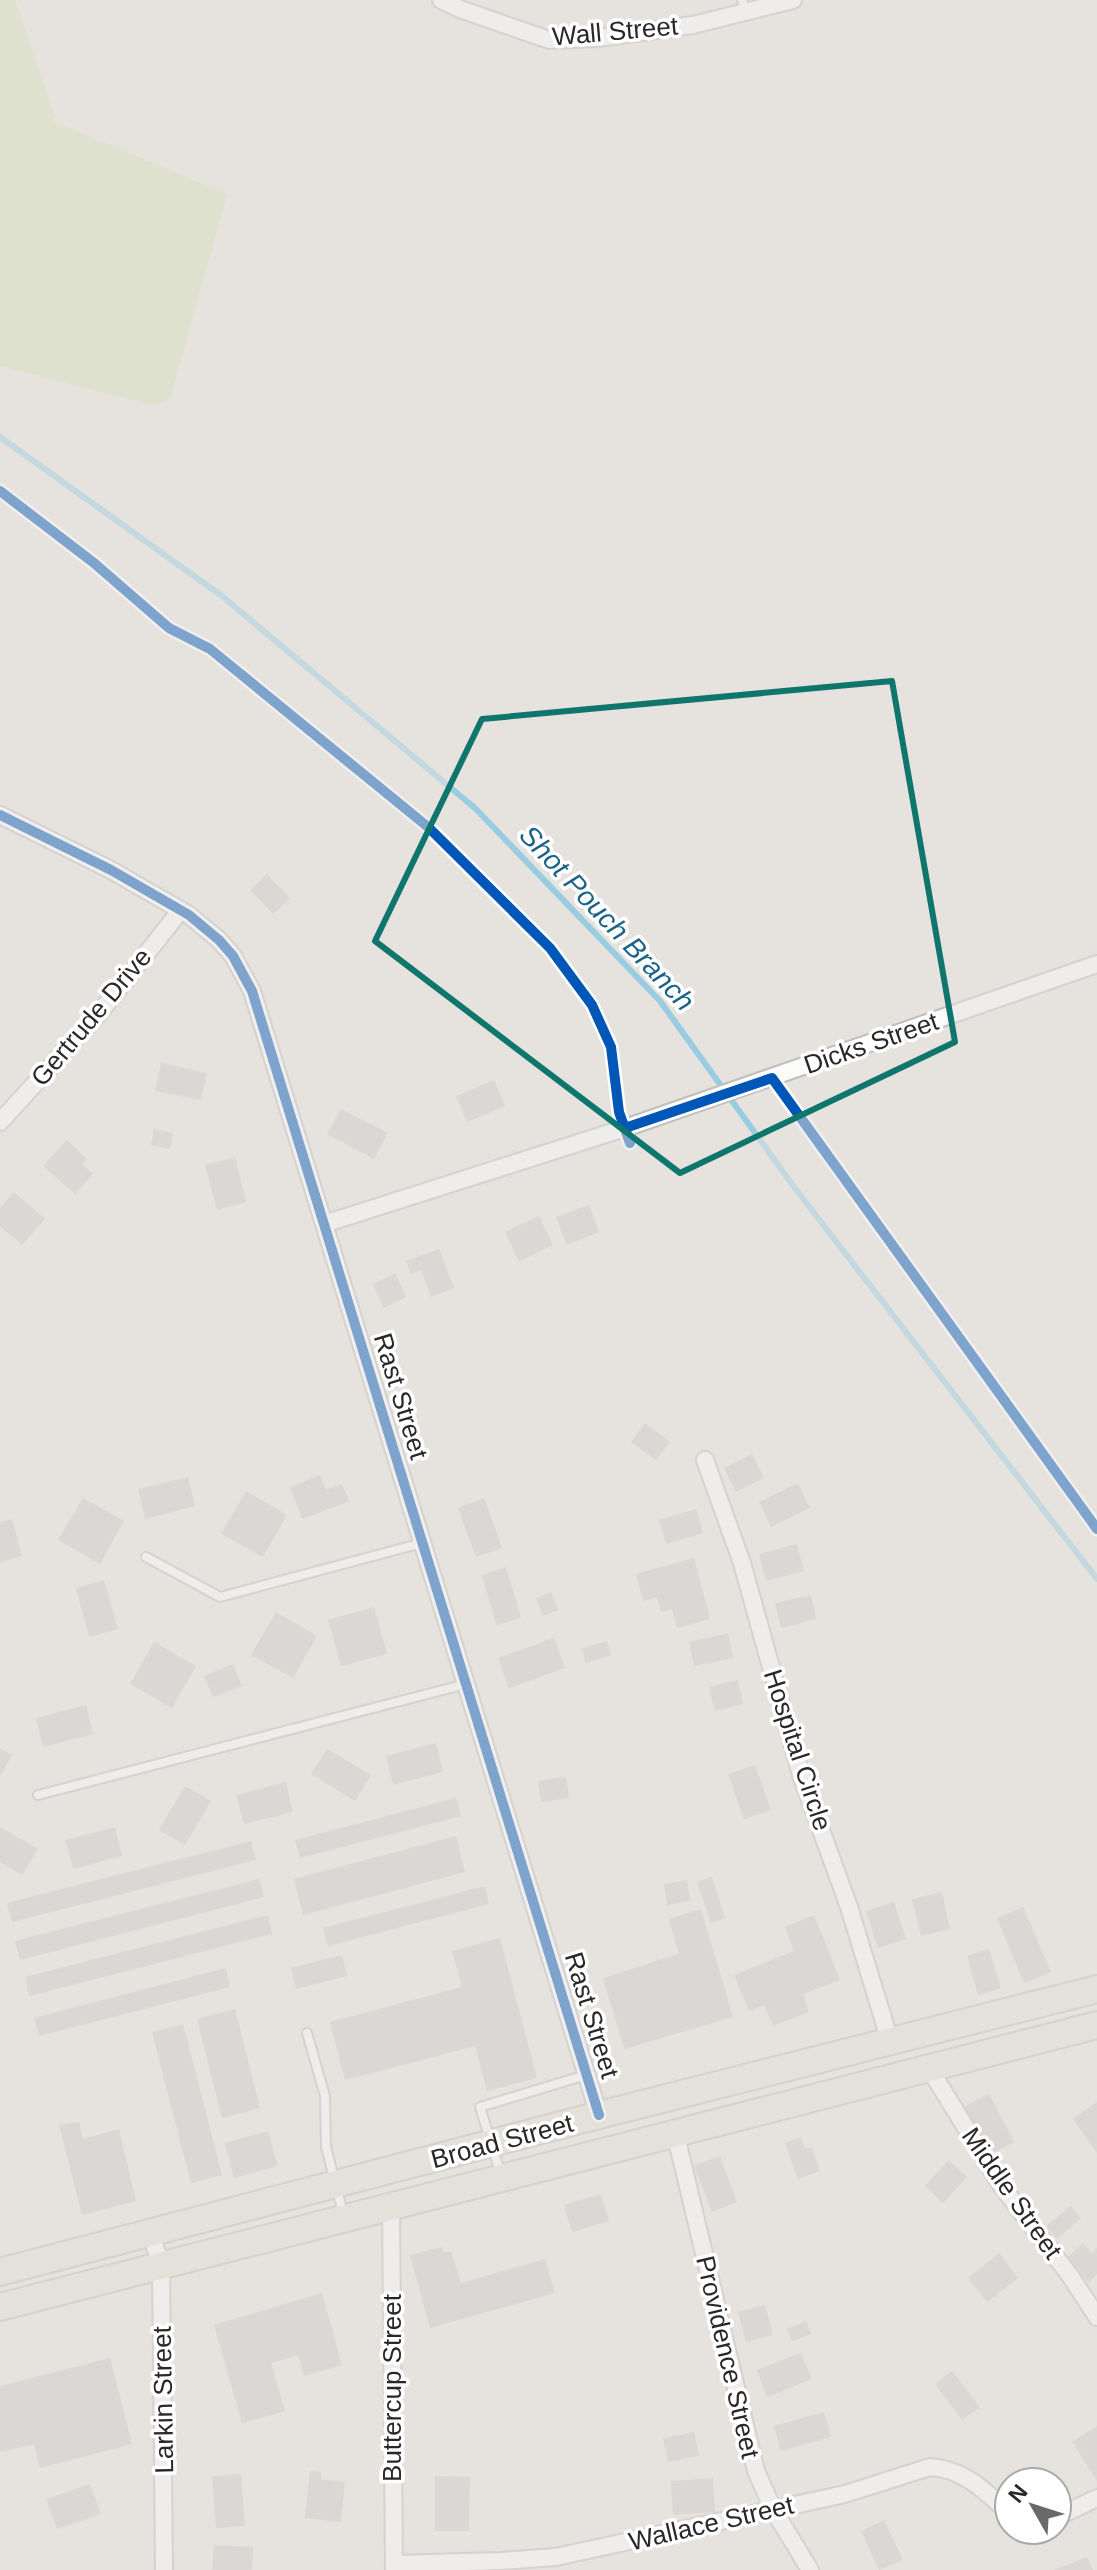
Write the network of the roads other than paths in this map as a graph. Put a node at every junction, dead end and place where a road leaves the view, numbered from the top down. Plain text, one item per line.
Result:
1 (441, 0) edge
2 (793, 0) edge
3 (744, 6) edge
4 (0, 815) edge
5 (181, 910) junction
6 (1097, 964) edge
7 (0, 1122) edge
8 (324, 1224) junction
9 (705, 1460) dead end
10 (423, 1543) junction
11 (146, 1557) dead end
12 (467, 1684) junction
13 (38, 1795) dead end
14 (1097, 1989) edge
15 (1094, 2030) edge
16 (307, 2033) dead end
17 (890, 2041) junction
18 (929, 2068) junction
19 (588, 2075) junction
20 (599, 2115) junction
21 (675, 2132) junction
22 (491, 2143) junction
23 (502, 2177) junction
24 (336, 2184) junction
25 (391, 2206) junction
26 (345, 2217) junction
27 (150, 2232) junction
28 (161, 2265) junction
29 (0, 2272) edge
30 (0, 2307) edge
31 (1097, 2317) edge
32 (1097, 2498) edge
33 (993, 2500) edge
34 (773, 2509) junction
35 (1073, 2509) edge
36 (394, 2567) edge
37 (164, 2570) edge
38 (810, 2570) edge

1 - 3 street, Wall Street
2 - 3 street, Wall Street
4 - 5 street, Rast Street
5 - 7 street, Gertrude Drive
5 - 8 street, Rast Street
6 - 8 street, Dicks Street
8 - 10 street, Rast Street
9 - 17 street, Hospital Circle
10 - 11 lane
10 - 12 street, Rast Street
12 - 13 lane
12 - 19 street, Rast Street
14 - 17 main road, Broad Street
15 - 18 main road, Broad Street
16 - 24 lane
17 - 20 main road, Broad Street
18 - 21 main road, Broad Street
18 - 31 street, Middle Street
19 - 20 street, Rast Street
19 - 22 lane
20 - 22 main road, Broad Street
21 - 23 main road, Broad Street
21 - 34 street, Providence Street
22 - 23 lane
22 - 24 main road, Broad Street
23 - 25 main road, Broad Street
24 - 26 lane
24 - 27 main road, Broad Street
25 - 26 main road, Broad Street
25 - 36 street, Buttercup Street
26 - 28 main road, Broad Street
27 - 28 street, Larkin Street
27 - 29 main road, Broad Street
28 - 30 main road, Broad Street
28 - 37 street, Larkin Street
32 - 35 street
33 - 34 street, Wallace Street
34 - 36 street, Wallace Street
34 - 38 street, Providence Street

